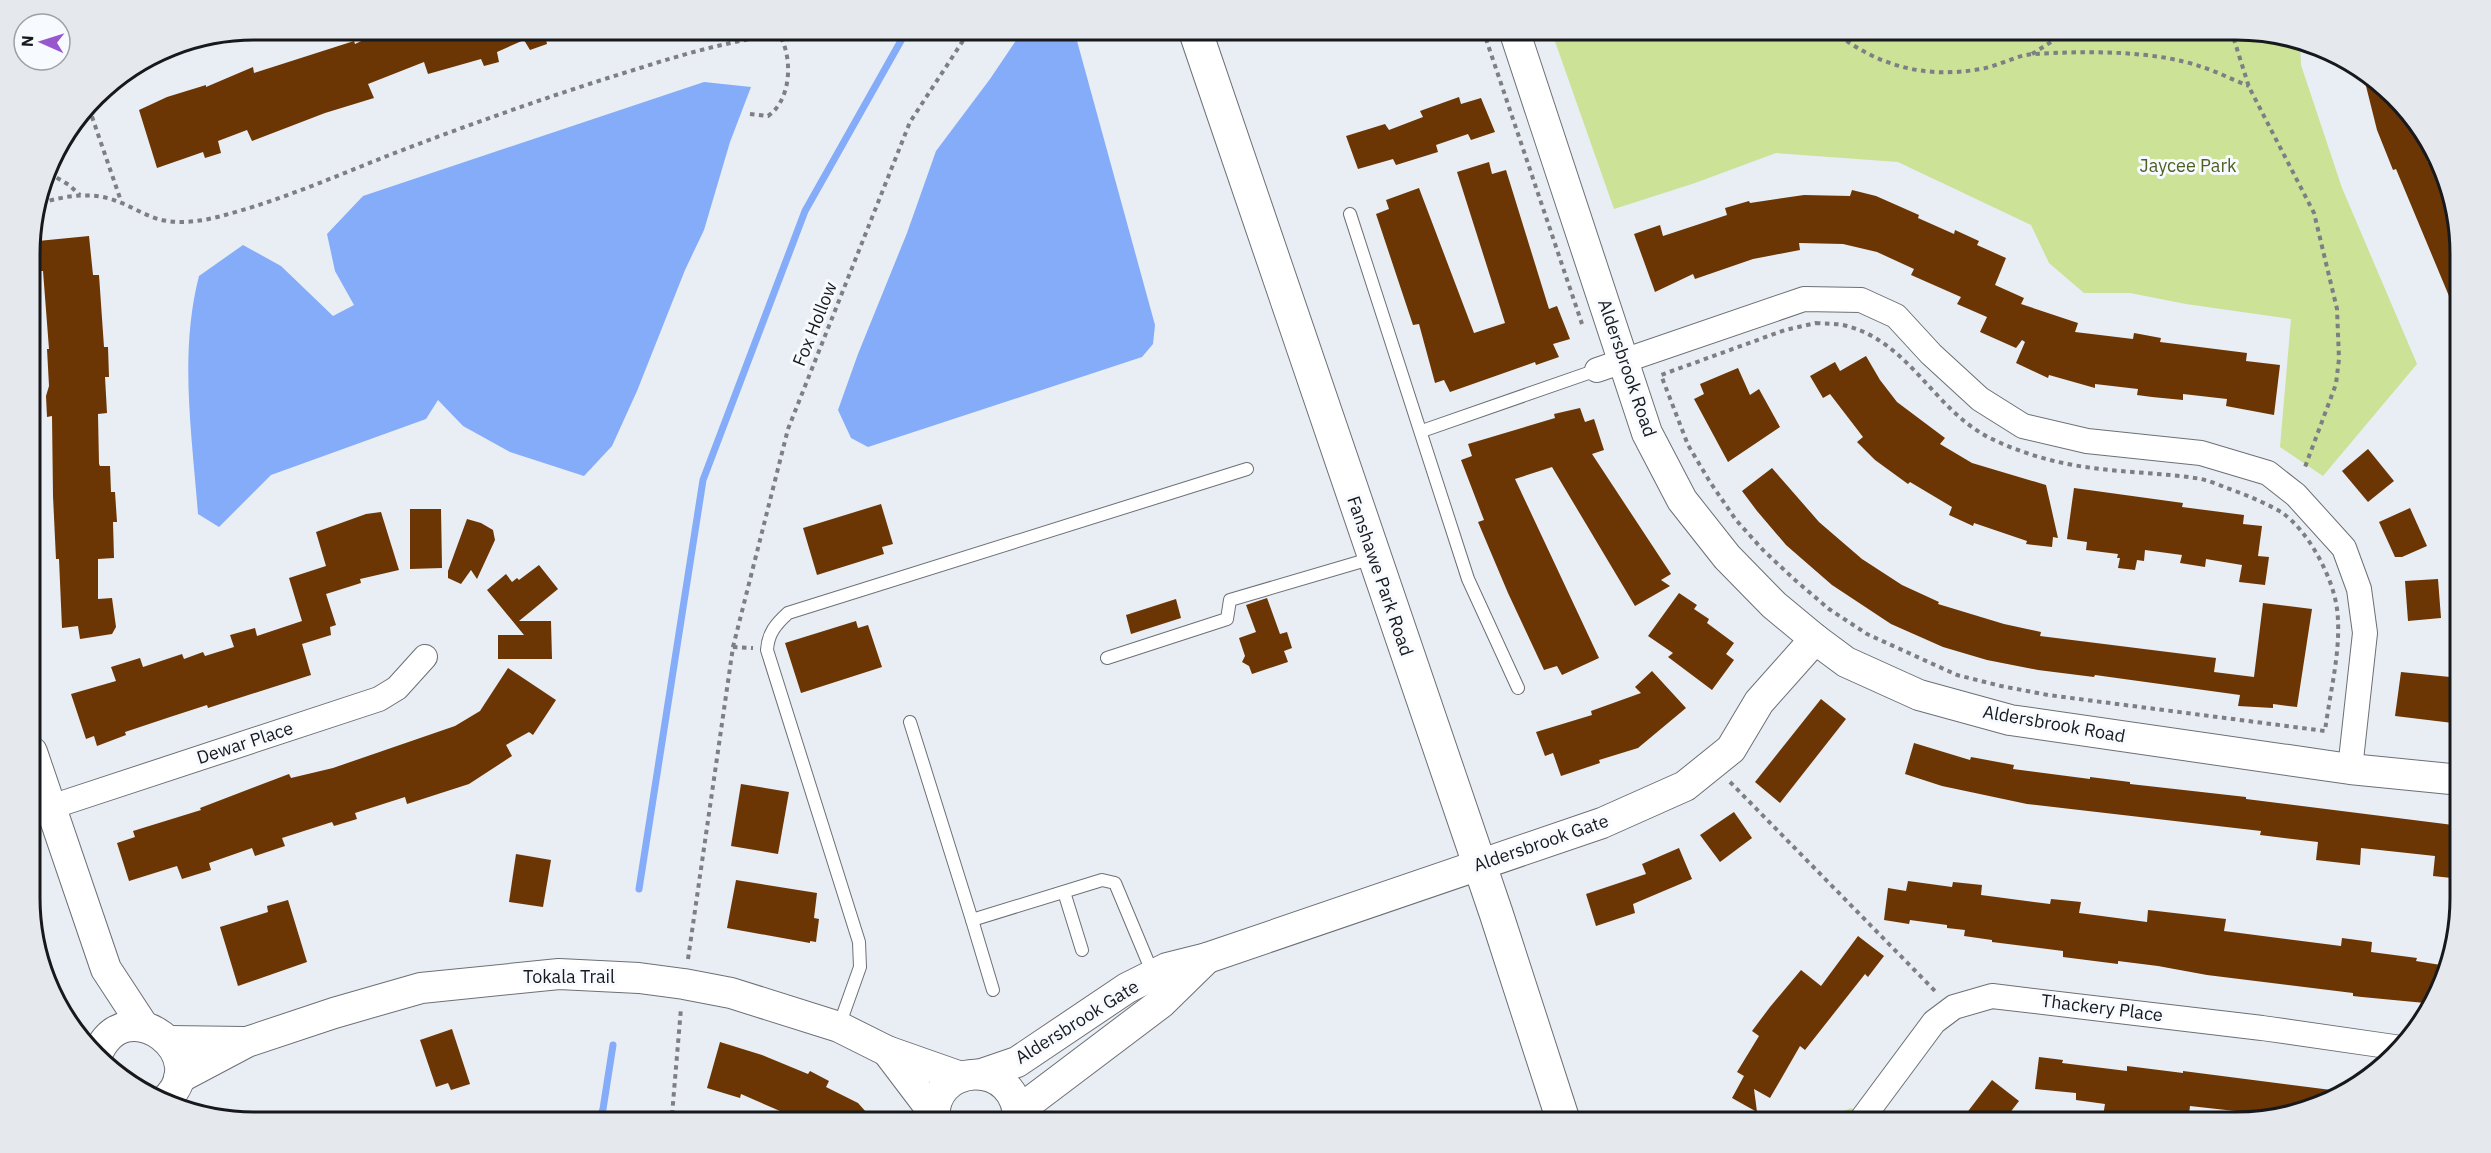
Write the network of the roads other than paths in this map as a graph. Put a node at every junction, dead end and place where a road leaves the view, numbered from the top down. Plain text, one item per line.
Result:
1 (1198, 40) edge
2 (1517, 40) edge
3 (1350, 214) dead end
4 (1625, 361) junction
5 (1597, 370) joint
6 (1422, 431) junction
7 (1247, 469) dead end
8 (1373, 558) junction
9 (1815, 639) junction
10 (425, 657) dead end
11 (1107, 658) dead end
12 (1518, 688) dead end
13 (910, 722) dead end
14 (2350, 769) junction
15 (40, 776) edge
16 (2450, 779) edge
17 (51, 807) junction
18 (1479, 865) junction
19 (1064, 892) junction
20 (972, 920) junction
21 (1082, 950) dead end
22 (1207, 958) junction
23 (106, 969) junction
24 (1153, 975) junction
25 (993, 990) dead end
26 (839, 1028) junction
27 (157, 1034) junction
28 (247, 1042) junction
29 (102, 1046) edge
30 (2391, 1047) edge
31 (887, 1051) junction
32 (971, 1075) junction
33 (172, 1094) edge
34 (929, 1112) edge
35 (935, 1112) edge
36 (1017, 1112) edge
37 (1024, 1112) edge
38 (1560, 1112) edge
39 (1867, 1112) edge

1 - 8 main road, Fanshawe Park Road
2 - 4 street, Aldersbrook Road
3 - 6 lane
4 - 5 street
4 - 9 street, Aldersbrook Road
4 - 14 street
5 - 6 lane
6 - 12 lane
7 - 26 lane
8 - 11 lane
8 - 18 main road, Fanshawe Park Road
9 - 14 street, Aldersbrook Road
9 - 18 street, Aldersbrook Gate
10 - 17 street, Dewar Place
13 - 20 lane
14 - 16 street, Aldersbrook Road
15 - 17 street
17 - 23 street
18 - 22 street, Aldersbrook Gate
18 - 38 main road, Fanshawe Park Road
19 - 20 lane
19 - 21 lane
19 - 24 lane
20 - 25 lane
22 - 24 street, Aldersbrook Gate
22 - 37 street, Aldersbrook Gate
23 - 27 street
23 - 29 street
24 - 32 street, Aldersbrook Gate
26 - 28 street, Tokala Trail
26 - 31 street, Tokala Trail
27 - 28 street, Tokala Trail
27 - 29 street, Tokala Trail
27 - 33 street
28 - 33 street, Tokala Trail
30 - 39 street, Thackery Place
31 - 32 street, Tokala Trail
31 - 34 street, Tokala Trail
32 - 35 street
32 - 36 street, Tokala Trail

